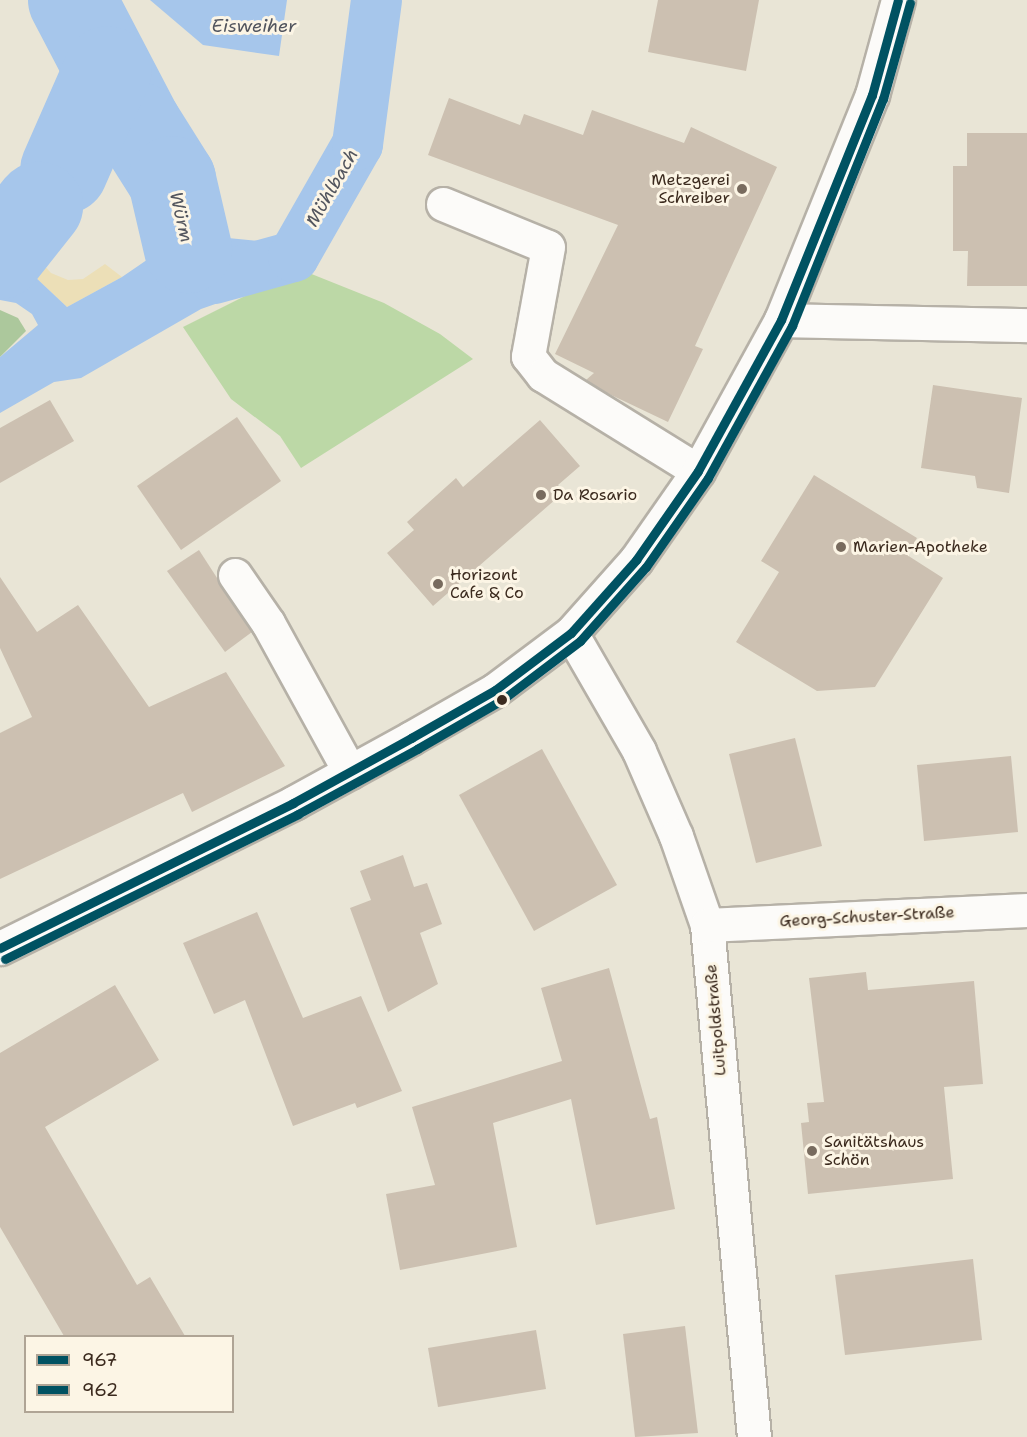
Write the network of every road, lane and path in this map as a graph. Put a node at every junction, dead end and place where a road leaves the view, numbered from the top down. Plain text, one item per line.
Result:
1 (898, 0) edge
2 (443, 204) dead end
3 (781, 320) junction
4 (1027, 325) edge
5 (698, 471) junction
6 (235, 575) dead end
7 (571, 633) junction
8 (350, 772) junction
9 (1027, 910) edge
10 (707, 925) junction
11 (0, 948) edge
12 (754, 1437) edge

1 - 3 street
2 - 5 street
3 - 4 street
3 - 5 street
5 - 7 street
6 - 8 street
7 - 8 street
7 - 10 street, Luitpoldstraße
8 - 11 street
9 - 10 street, Georg-Schuster-Straße
10 - 12 street, Luitpoldstraße

